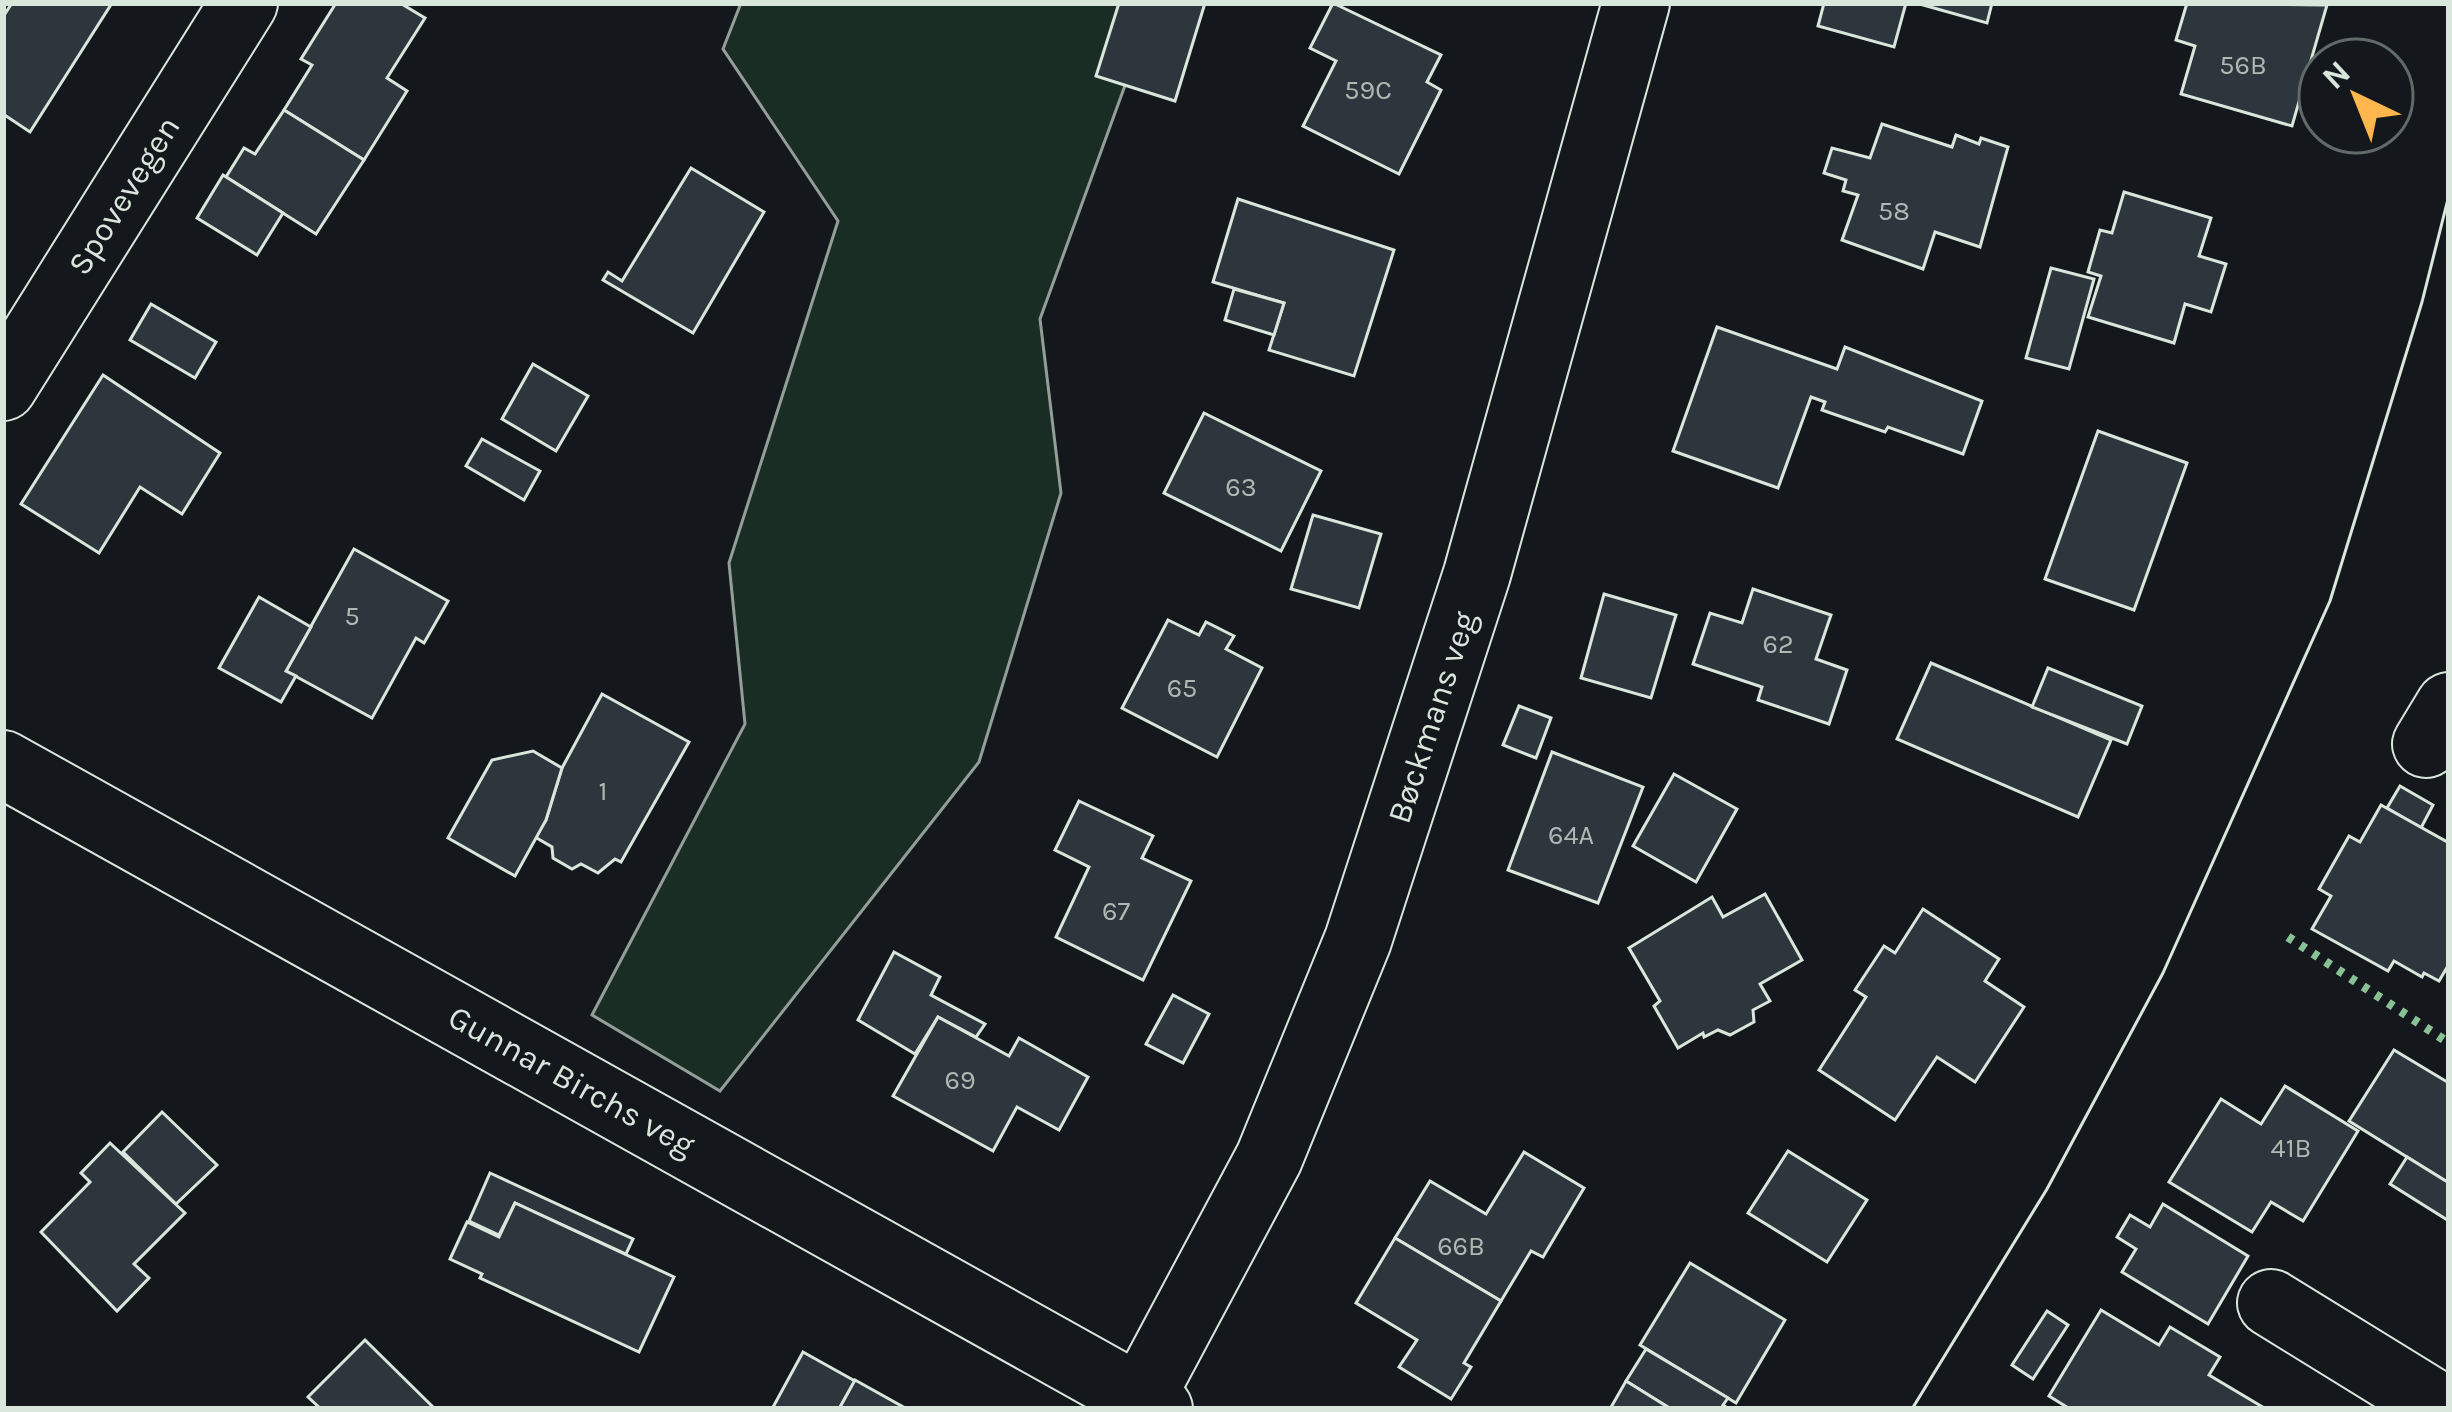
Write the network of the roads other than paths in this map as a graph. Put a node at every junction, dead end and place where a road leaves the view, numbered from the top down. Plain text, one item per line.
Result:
1 (244, 3) edge
2 (1636, 3) edge
3 (3, 387) edge
4 (3, 764) edge
5 (2271, 1303) dead end
6 (1145, 1406) edge
7 (2444, 1409) edge

1 - 3 street, Spovevegen
2 - 6 street, Bøckmans veg
4 - 6 street, Gunnar Birchs veg
5 - 7 street

